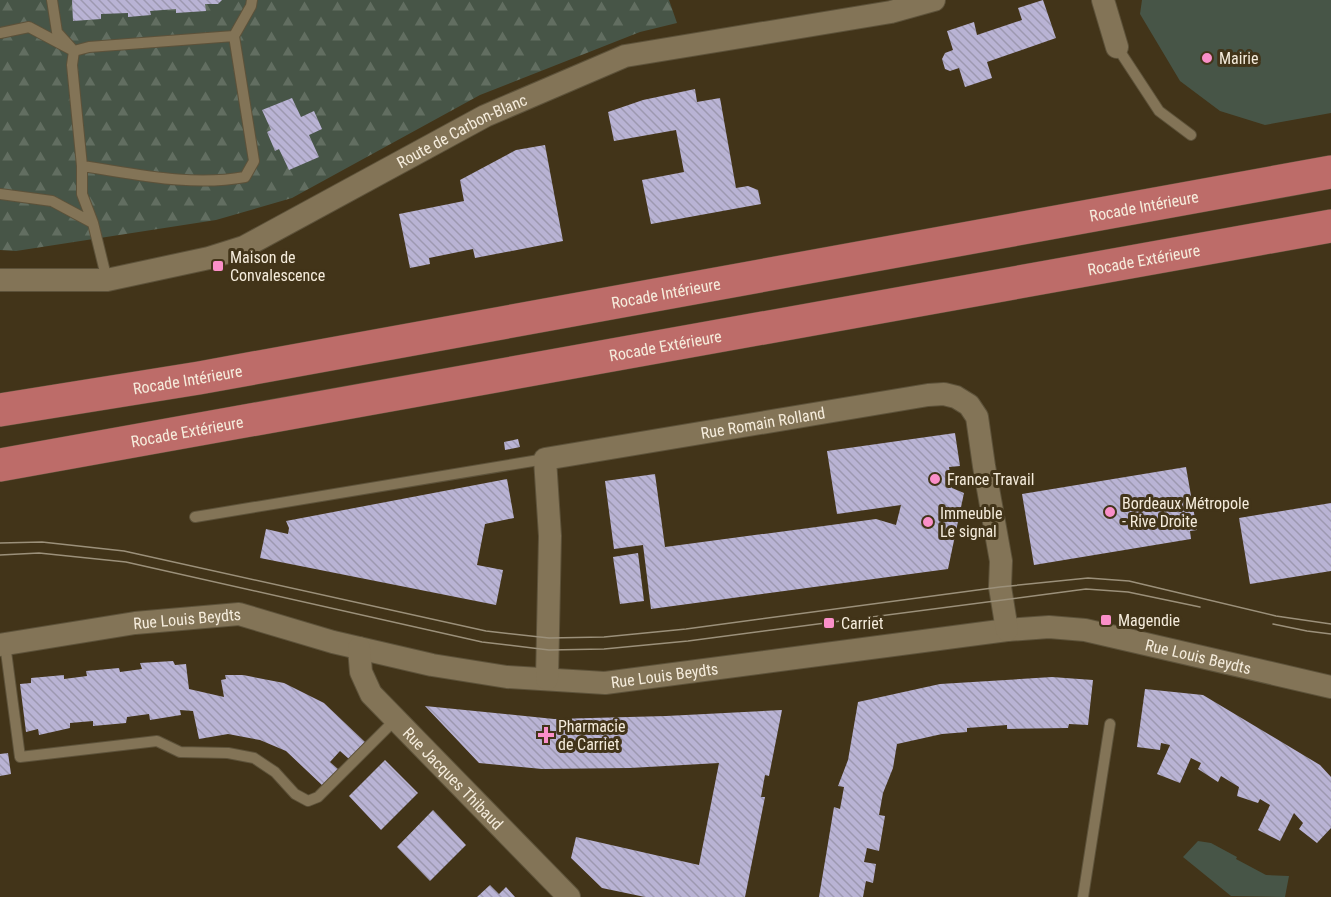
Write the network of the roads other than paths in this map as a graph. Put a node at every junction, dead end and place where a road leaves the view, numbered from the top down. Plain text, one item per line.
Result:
1 (52, 0) edge
2 (252, 0) edge
3 (934, 0) edge
4 (1103, 0) edge
5 (0, 33) edge
6 (234, 36) junction
7 (1117, 47) joint
8 (74, 51) junction
9 (1191, 135) dead end
10 (82, 166) junction
11 (1331, 172) edge
12 (0, 194) edge
13 (93, 223) junction
14 (1331, 226) edge
15 (0, 280) edge
16 (107, 280) junction
17 (199, 378) junction
18 (0, 400) edge
19 (0, 410) edge
20 (545, 459) junction
21 (0, 465) edge
22 (195, 517) dead end
23 (1007, 630) junction
24 (3, 645) edge
25 (358, 648) junction
26 (547, 679) junction
27 (1331, 687) edge
28 (396, 719) junction
29 (1110, 724) dead end
30 (569, 897) edge
31 (1083, 897) edge

1 - 8 lane
2 - 6 lane
3 - 16 street, Route de Carbon-Blanc
4 - 7 street
5 - 8 lane
6 - 8 lane
6 - 10 lane
7 - 9 lane
8 - 10 lane
10 - 13 lane
11 - 17 highway, Rocade Intérieure
12 - 13 lane
13 - 16 lane
14 - 21 highway, Rocade Extérieure
15 - 16 street, Route de Carbon-Blanc
17 - 18 highway
17 - 19 highway, Rocade Intérieure
20 - 22 lane
20 - 23 street, Rue Romain Rolland
20 - 26 street
23 - 26 street, Rue Louis Beydts
23 - 27 street, Rue Louis Beydts
24 - 25 street, Rue Louis Beydts
24 - 28 lane
25 - 26 street, Rue Louis Beydts
25 - 28 street, Rue Jacques Thibaud
28 - 30 street, Rue Jacques Thibaud
29 - 31 lane

